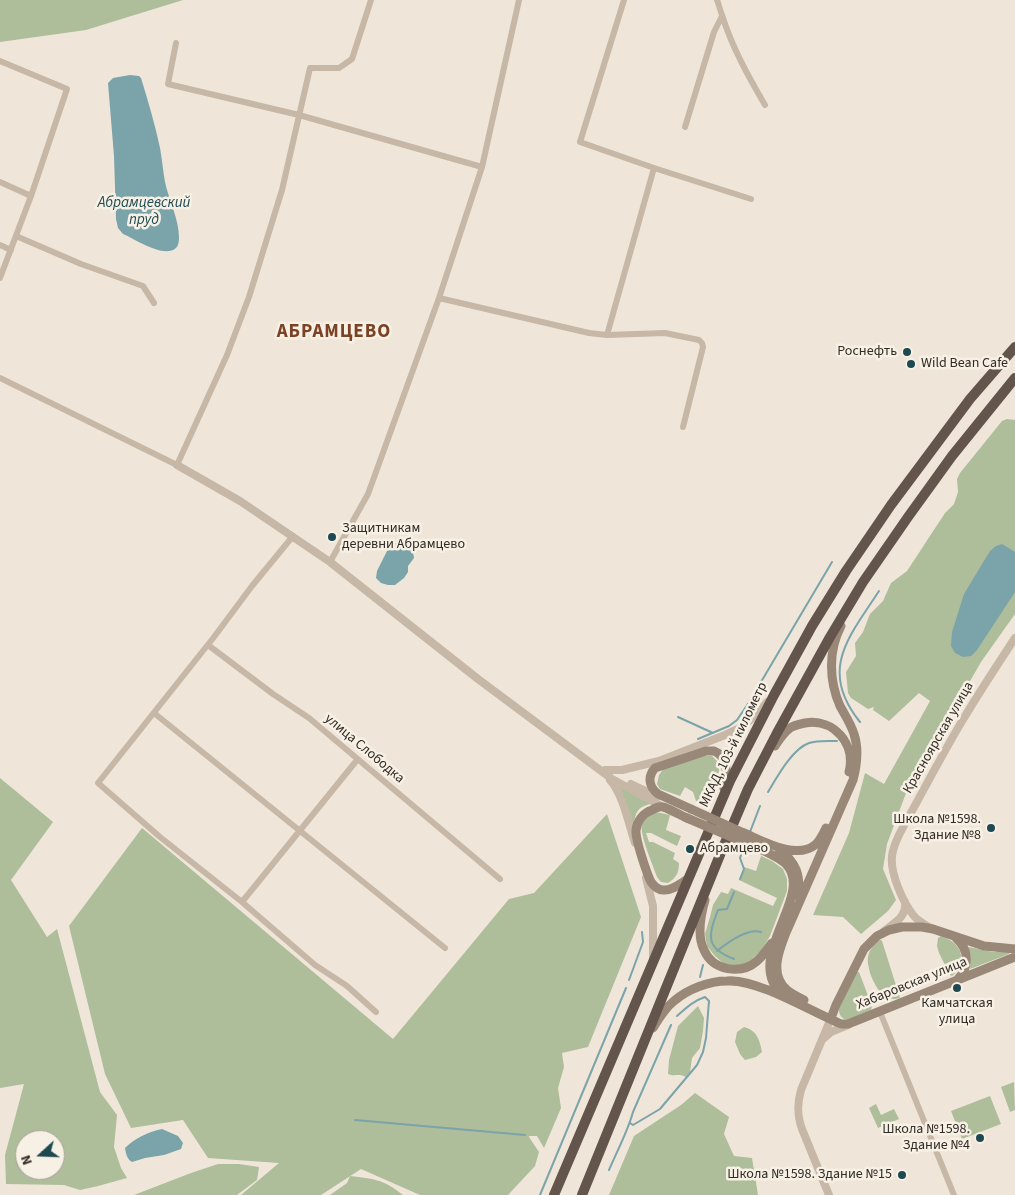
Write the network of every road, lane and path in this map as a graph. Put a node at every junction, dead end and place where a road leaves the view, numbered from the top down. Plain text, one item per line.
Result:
1 (371, 0) edge
2 (519, 0) edge
3 (624, 0) edge
4 (717, 0) edge
5 (722, 16) junction
6 (176, 44) dead end
7 (0, 61) edge
8 (765, 105) dead end
9 (299, 115) junction
10 (685, 127) dead end
11 (482, 167) junction
12 (654, 168) junction
13 (0, 182) edge
14 (31, 196) junction
15 (751, 199) dead end
16 (16, 236) junction
17 (0, 245) edge
18 (11, 250) junction
19 (0, 278) edge
20 (439, 298) junction
21 (154, 303) dead end
22 (608, 335) junction
23 (1015, 347) edge
24 (0, 378) edge
25 (1015, 378) edge
26 (683, 427) dead end
27 (177, 465) junction
28 (292, 536) junction
29 (330, 562) junction
30 (863, 582) junction
31 (1015, 638) edge
32 (208, 645) junction
33 (774, 695) junction
34 (154, 713) junction
35 (357, 760) junction
36 (604, 771) junction
37 (748, 789) junction
38 (665, 803) junction
39 (719, 805) junction
40 (300, 830) junction
41 (742, 837) junction
42 (775, 846) junction
43 (722, 850) junction
44 (500, 879) dead end
45 (688, 879) junction
46 (905, 900) junction
47 (242, 902) junction
48 (933, 929) junction
49 (882, 933) junction
50 (952, 935) junction
51 (781, 936) junction
52 (445, 948) dead end
53 (1015, 949) edge
54 (1015, 957) edge
55 (653, 961) junction
56 (953, 982) junction
57 (789, 998) junction
58 (836, 1005) junction
59 (376, 1012) dead end
60 (880, 1012) junction
61 (831, 1018) junction
62 (851, 1024) junction
63 (822, 1040) junction
64 (632, 1071) junction
65 (584, 1192) edge
66 (554, 1195) edge
67 (829, 1195) edge
68 (954, 1195) edge

1 - 9 street
2 - 11 street
3 - 12 street
4 - 5 street
5 - 8 street
5 - 10 street
6 - 9 street
7 - 14 street
9 - 11 street
9 - 27 street
11 - 20 street
12 - 15 street
12 - 22 street
13 - 14 street
14 - 16 street
16 - 18 street
16 - 21 street
17 - 18 street
18 - 19 street
20 - 22 street
20 - 29 street
22 - 26 street
23 - 33 highway, МКАД, 103-й километр
24 - 27 street
25 - 30 highway
27 - 28 street
28 - 29 street
28 - 32 street
29 - 36 street
30 - 37 highway
30 - 51 main road
31 - 46 street, Красноярская улица
32 - 34 street
32 - 35 street, улица Слободка
33 - 36 street
33 - 39 highway, МКАД, 103-й километр
34 - 40 street
34 - 47 street
35 - 40 street
35 - 44 street, улица Слободка
36 - 38 street
36 - 55 street
37 - 42 main road
37 - 43 highway
38 - 39 main road
38 - 41 main road, bridge
38 - 41 main road, bridge
38 - 45 main road
39 - 45 highway, МКАД, 103-й километр
40 - 47 street
40 - 52 street
41 - 42 main road
41 - 51 main road
42 - 51 main road
43 - 51 main road
43 - 64 highway
45 - 55 highway, МКАД, 103-й километр
46 - 48 street, Красноярская улица
46 - 49 street
47 - 59 street
48 - 49 main road, Хабаровская улица
48 - 50 main road, Хабаровская улица
49 - 58 main road, Хабаровская улица
50 - 53 main road, Хабаровская улица
50 - 56 main road
51 - 57 main road
51 - 58 main road
54 - 56 main road, Хабаровская улица
55 - 66 highway, МКАД, 103-й километр
56 - 60 main road, Хабаровская улица
57 - 61 main road
57 - 64 main road
58 - 61 main road, Хабаровская улица
60 - 62 main road, Хабаровская улица
60 - 68 street
61 - 62 main road
61 - 63 street
62 - 63 street, Хабаровская улица
63 - 67 street
64 - 65 highway

